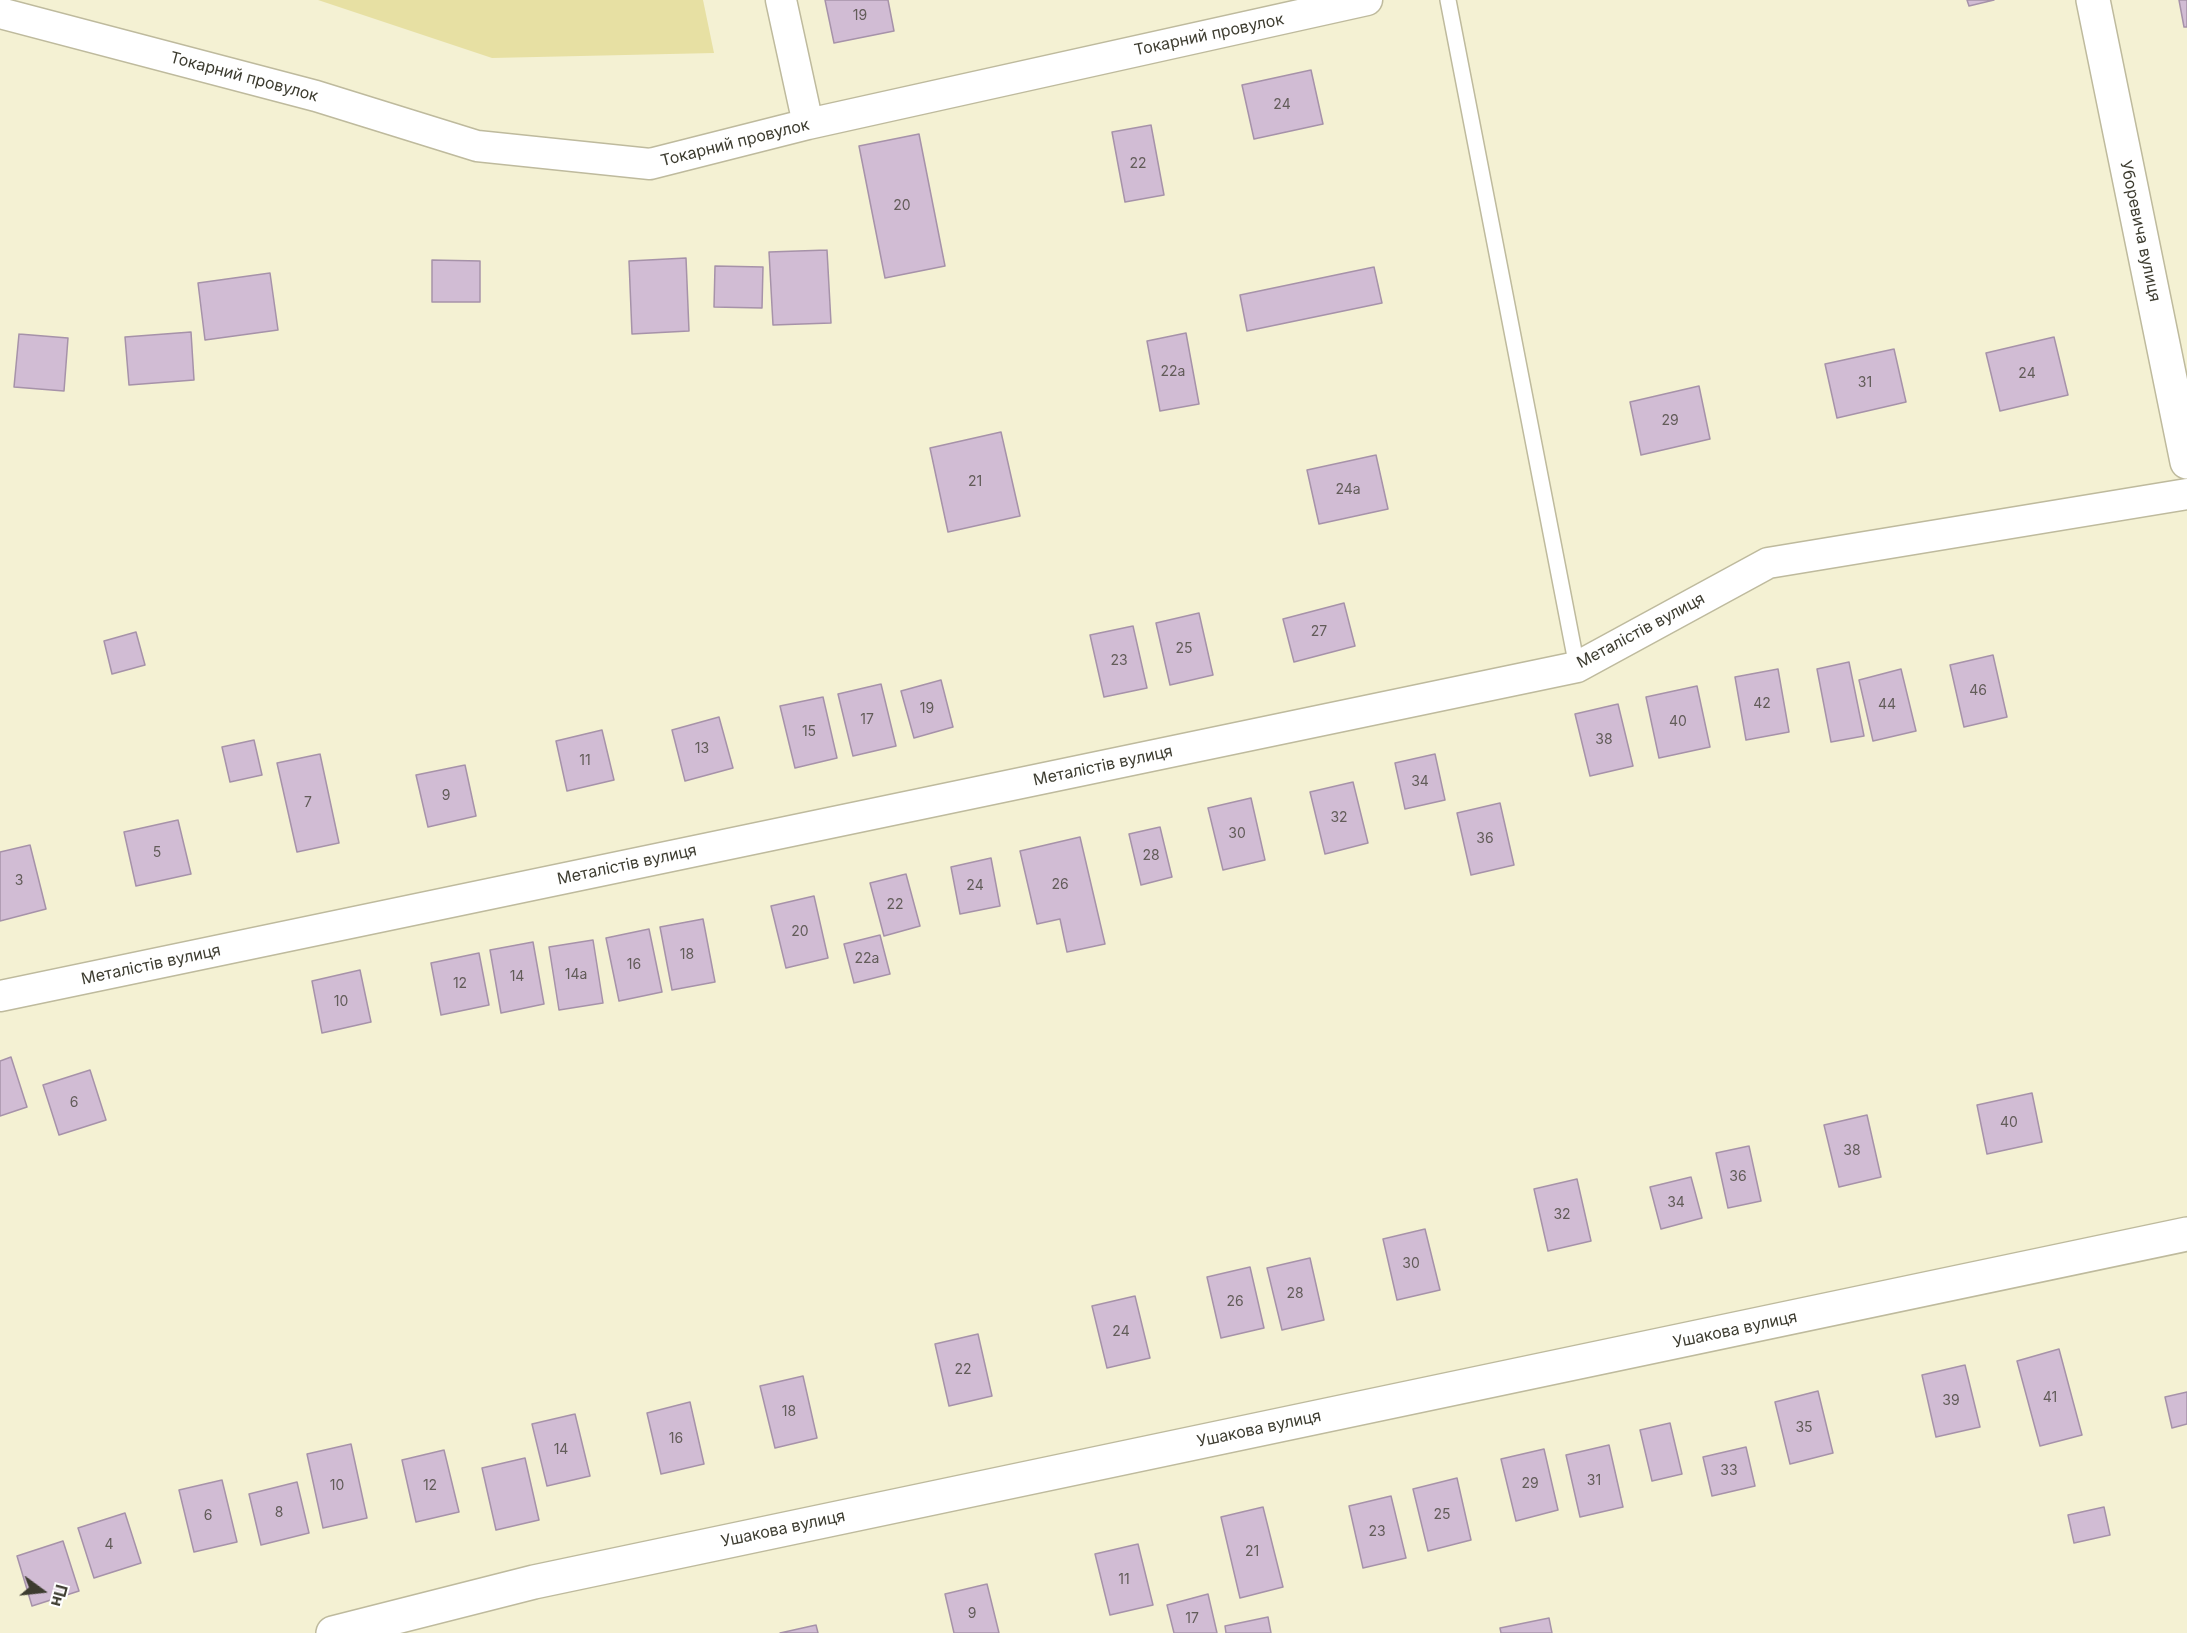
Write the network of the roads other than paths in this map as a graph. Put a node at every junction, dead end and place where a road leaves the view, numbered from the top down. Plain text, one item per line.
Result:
1 (781, 0) edge
2 (1368, 0) edge
3 (1448, 0) edge
4 (2093, 0) edge
5 (0, 13) edge
6 (808, 124) junction
7 (2187, 462) edge
8 (2187, 494) edge
9 (1577, 667) junction
10 (0, 996) edge
11 (2187, 1234) edge
12 (333, 1633) edge

1 - 6 street
2 - 6 street, Токарний провулок
3 - 9 lane
4 - 7 street, Уборевича вулиця
5 - 6 street, Токарний провулок
8 - 9 street, Металістів вулиця
9 - 10 street, Металістів вулиця
11 - 12 street, Ушакова вулиця

